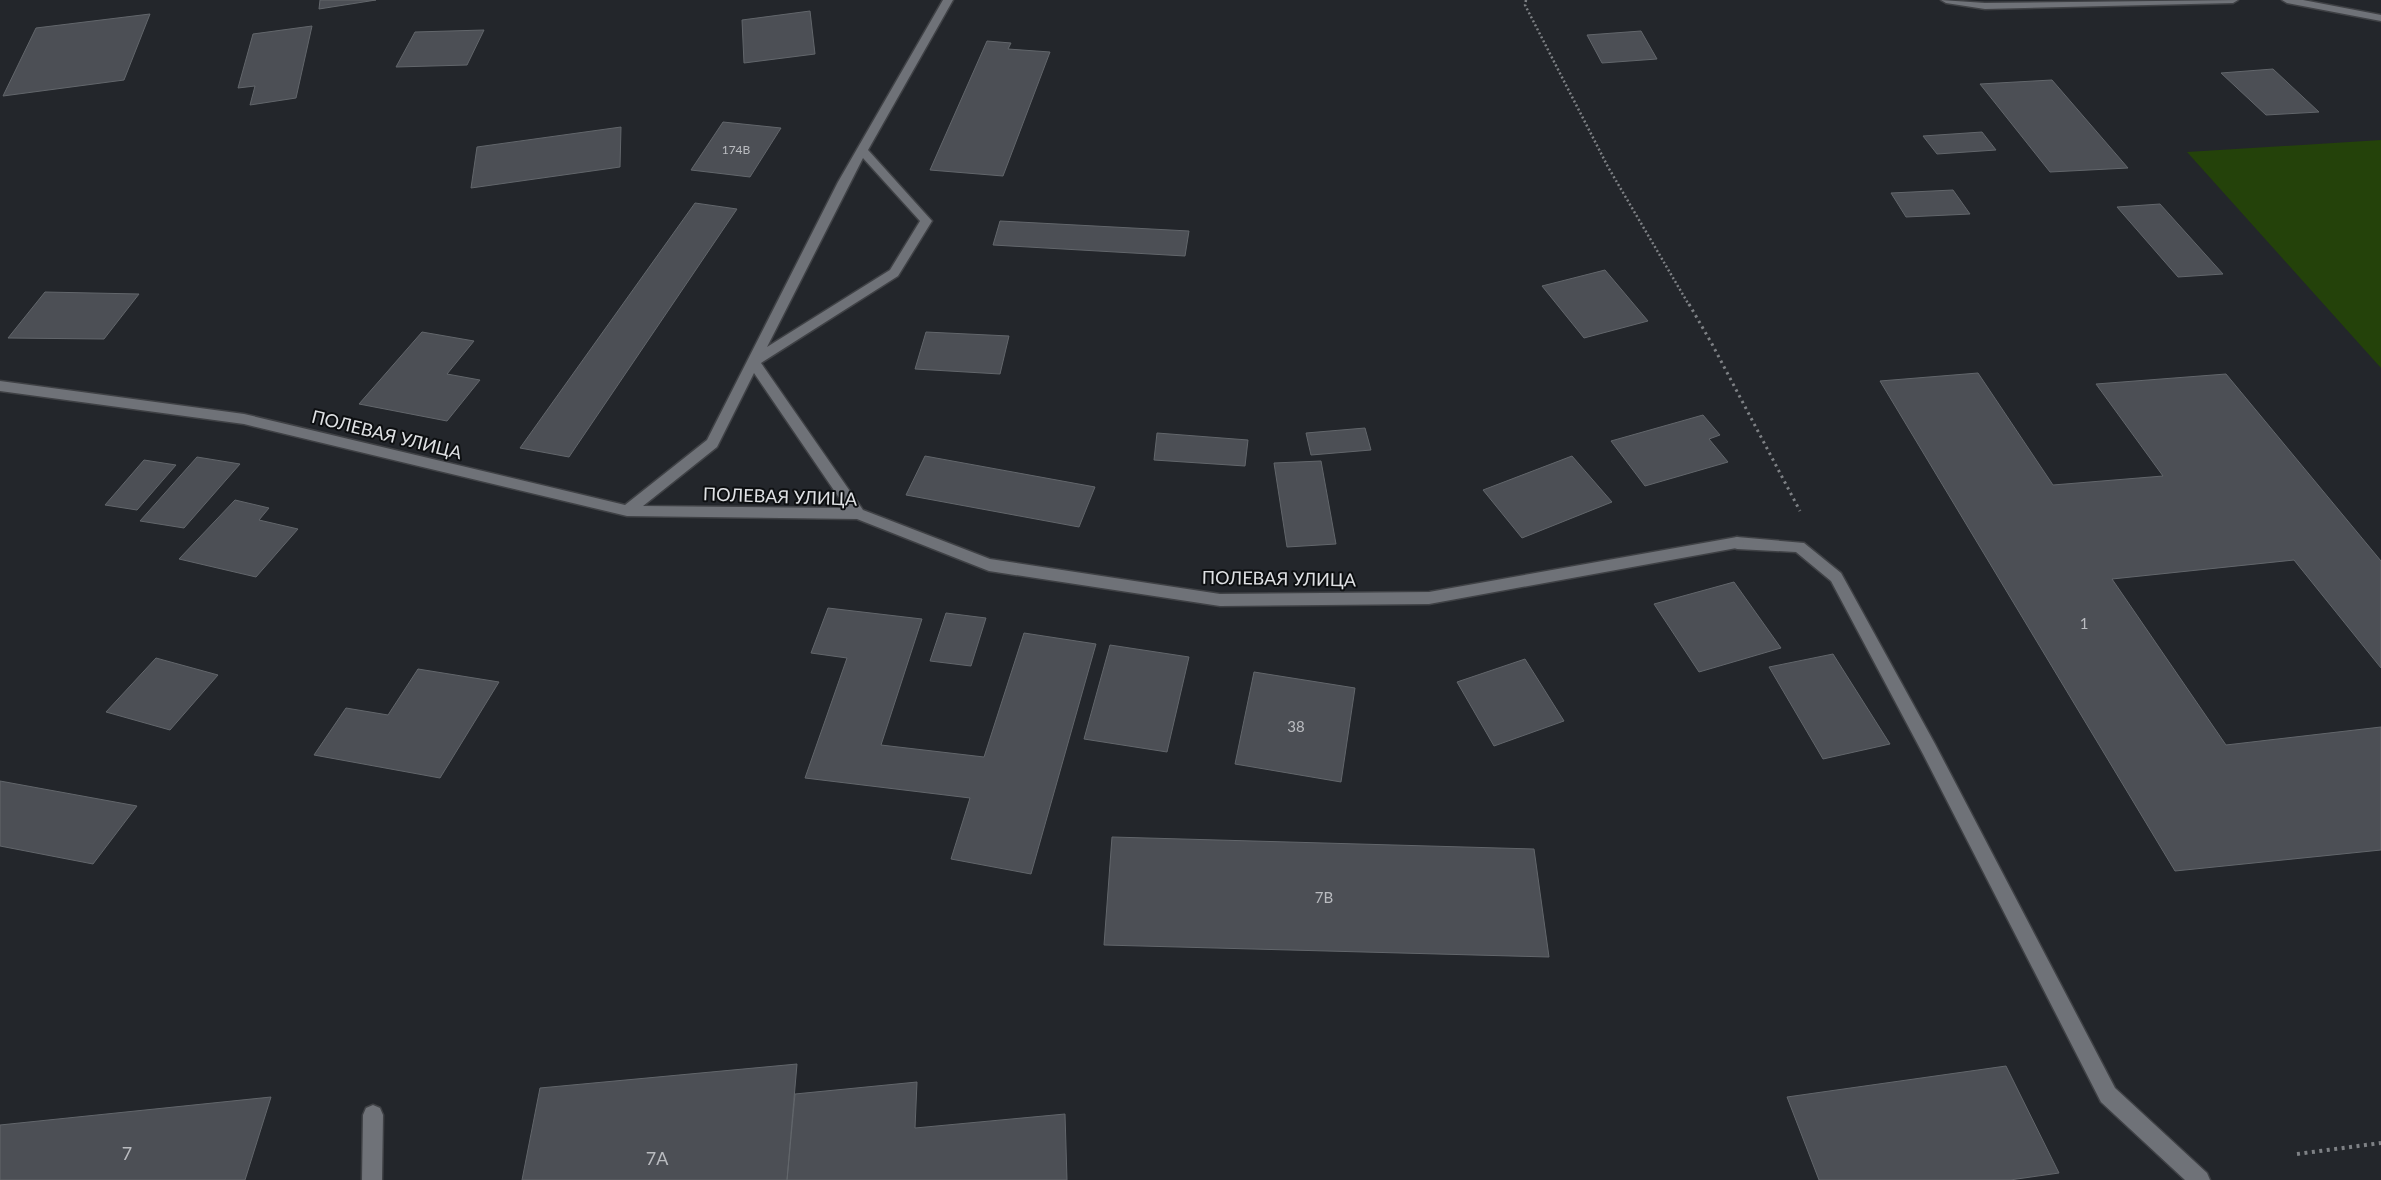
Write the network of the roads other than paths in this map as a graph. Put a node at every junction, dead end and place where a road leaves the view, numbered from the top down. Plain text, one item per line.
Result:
1 (948, 0) edge
2 (1946, 0) edge
3 (2233, 0) edge
4 (2287, 0) edge
5 (2381, 18) edge
6 (862, 150) junction
7 (753, 362) junction
8 (0, 386) edge
9 (627, 512) junction
10 (858, 514) junction
11 (373, 1115) dead end
12 (372, 1180) edge
13 (2200, 1180) edge

1 - 6 street
2 - 3 street
4 - 5 street
6 - 7 street
6 - 7 street
7 - 9 street
7 - 10 street
8 - 9 street, ПОЛЕВАЯ УЛИЦА
9 - 10 street, ПОЛЕВАЯ УЛИЦА
10 - 13 street, ПОЛЕВАЯ УЛИЦА
11 - 12 street

